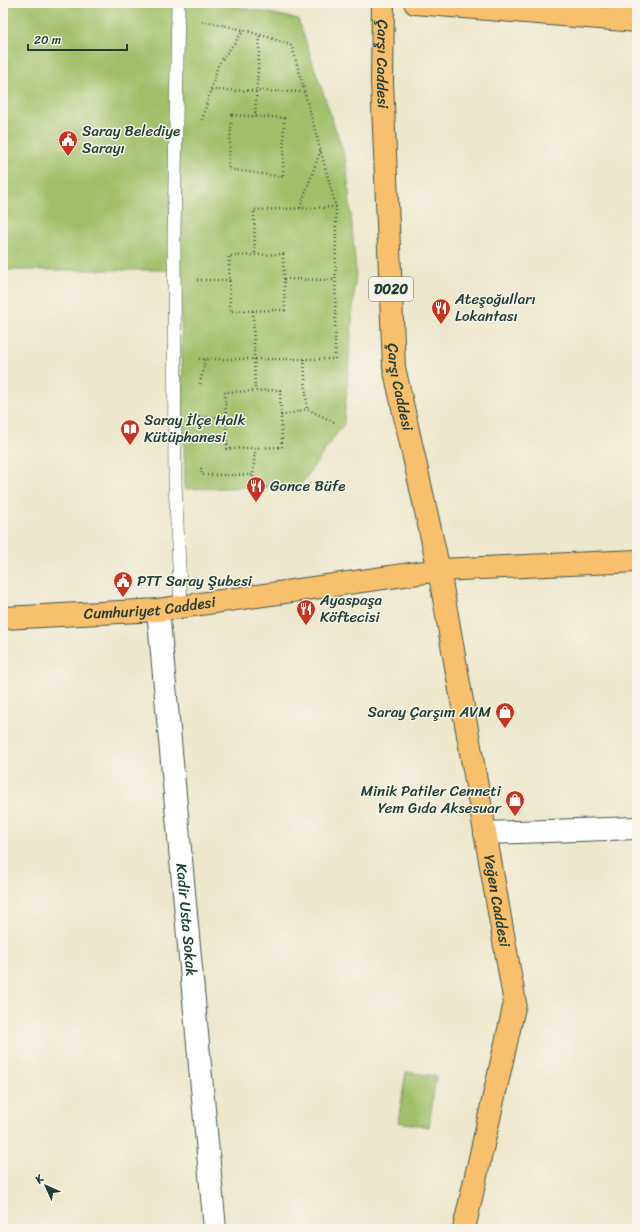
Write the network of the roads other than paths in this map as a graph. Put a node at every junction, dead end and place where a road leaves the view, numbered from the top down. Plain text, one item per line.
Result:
1 (178, 3) edge
2 (383, 3) edge
3 (415, 3) edge
4 (637, 22) edge
5 (637, 561) edge
6 (439, 570) junction
7 (181, 607) junction
8 (158, 610) junction
9 (3, 618) edge
10 (637, 828) edge
11 (486, 833) junction
12 (215, 1229) edge
13 (464, 1229) edge

1 - 7 lane
2 - 6 main road, Çarşı Caddesi / D020
3 - 4 main road
5 - 6 main road
6 - 7 main road, Cumhuriyet Caddesi
6 - 11 main road, Yeğen Caddesi
7 - 8 main road, Cumhuriyet Caddesi
8 - 9 main road, Cumhuriyet Caddesi
8 - 12 street, Kadir Usta Sokak
10 - 11 street
11 - 13 main road, Yeğen Caddesi

